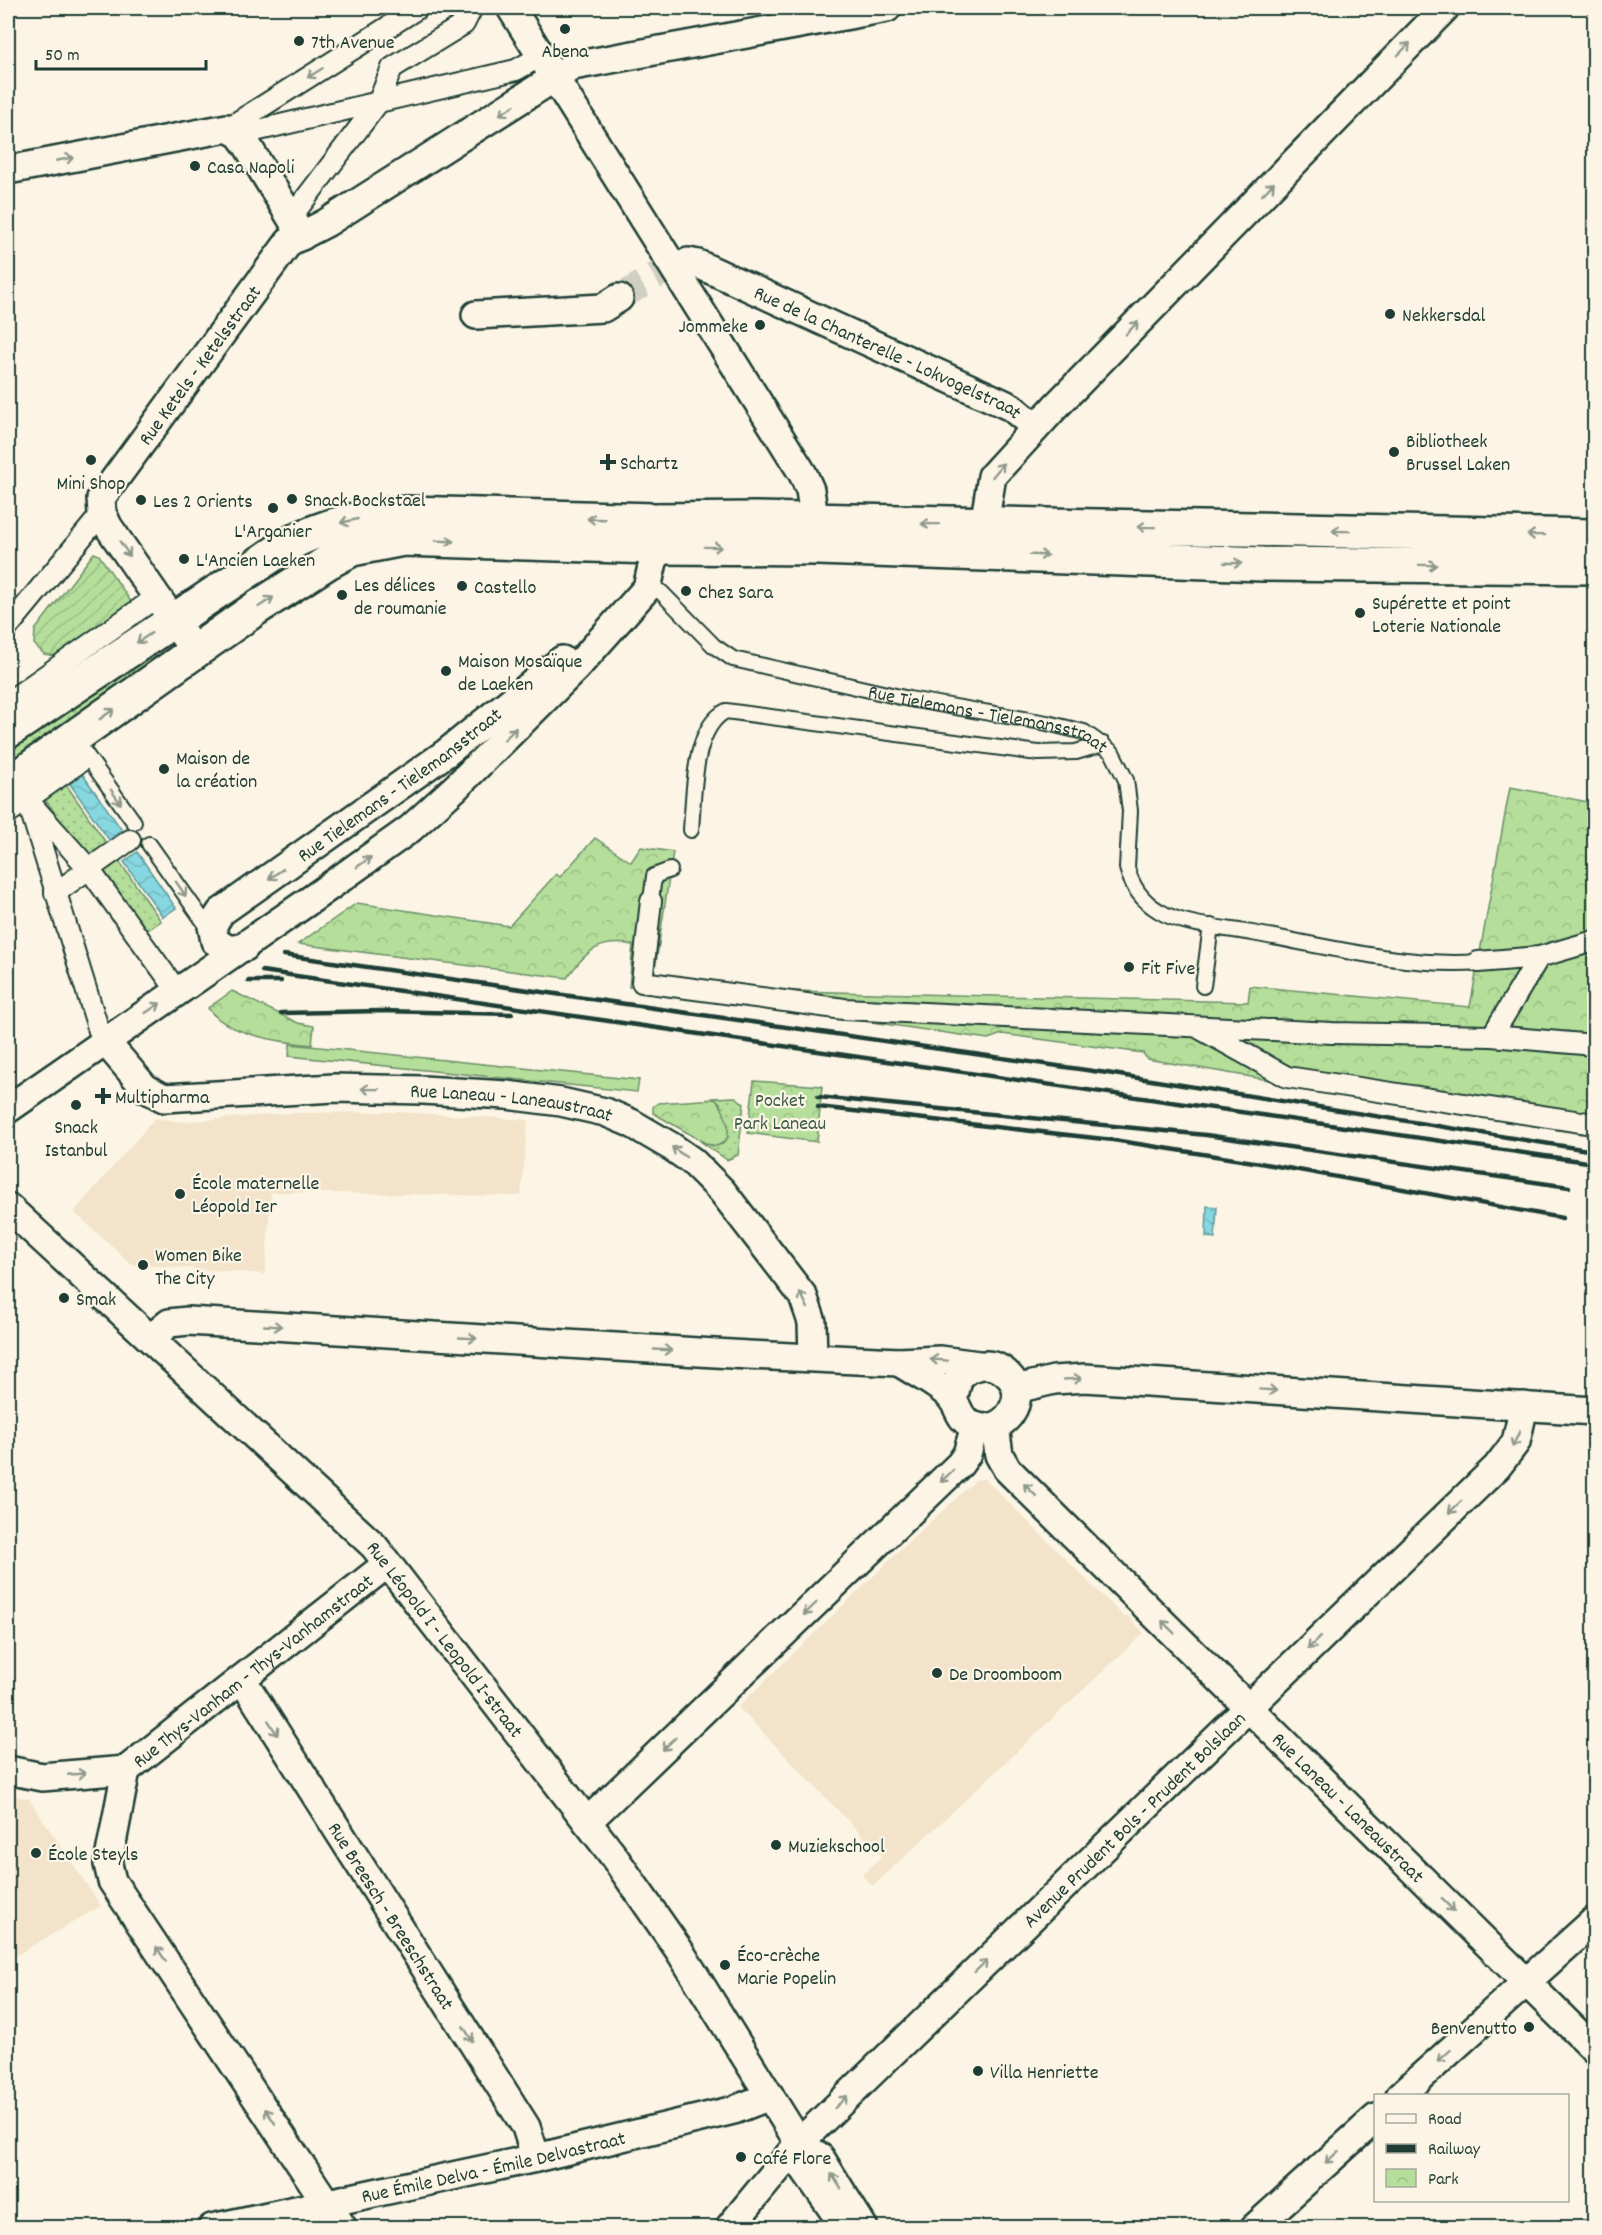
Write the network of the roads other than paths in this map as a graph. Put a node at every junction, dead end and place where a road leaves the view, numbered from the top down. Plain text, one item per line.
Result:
1 (418, 8) edge
2 (472, 8) edge
3 (510, 8) edge
4 (888, 8) edge
5 (1445, 8) edge
6 (544, 82) junction
7 (378, 103) junction
8 (227, 128) junction
9 (8, 170) edge
10 (309, 196) junction
11 (323, 219) dead end
12 (299, 224) junction
13 (670, 269) junction
14 (736, 282) junction
15 (619, 298) tunnel mouth
16 (700, 309) junction
17 (476, 315) dead end
18 (1035, 428) junction
19 (102, 505) junction
20 (654, 533) junction
21 (816, 534) junction
22 (1594, 536) edge
23 (981, 539) junction
24 (1594, 567) edge
25 (647, 588) junction
26 (162, 610) junction
27 (624, 611) junction
28 (8, 627) edge
29 (195, 652) junction
30 (8, 702) edge
31 (8, 731) edge
32 (1103, 744) junction
33 (79, 748) junction
34 (19, 791) edge
35 (8, 813) edge
36 (691, 830) dead end
37 (138, 836) junction
38 (88, 869) junction
39 (670, 870) dead end
40 (55, 893) junction
41 (651, 901) joint
42 (1211, 926) junction
43 (212, 934) junction
44 (1594, 941) edge
45 (244, 947) junction
46 (1539, 957) junction
47 (1478, 962) joint
48 (170, 981) dead end
49 (1203, 987) dead end
50 (1191, 1024) junction
51 (102, 1036) junction
52 (1492, 1036) junction
53 (1594, 1045) edge
54 (8, 1109) edge
55 (1594, 1124) edge
56 (8, 1208) edge
57 (151, 1338) junction
58 (813, 1357) junction
59 (898, 1362) junction
60 (979, 1365) junction
61 (1016, 1389) junction
62 (953, 1399) junction
63 (1524, 1406) junction
64 (1594, 1411) edge
65 (985, 1426) junction
66 (387, 1564) junction
67 (242, 1678) junction
68 (1248, 1706) junction
69 (8, 1770) edge
70 (126, 1770) junction
71 (587, 1822) junction
72 (1594, 1921) edge
73 (1526, 1982) junction
74 (1594, 2049) edge
75 (1402, 2094) edge
76 (770, 2096) junction
77 (1374, 2120) edge
78 (799, 2143) junction
79 (536, 2158) junction
80 (328, 2204) junction
81 (212, 2228) edge
82 (343, 2228) edge
83 (729, 2228) edge
84 (846, 2228) edge
85 (864, 2228) edge
86 (1254, 2228) edge

1 -> 8 street
2 - 7 street
3 - 6 street
4 - 6 street, Rue Ketels - Ketelsstraat
18 -> 5 street
6 - 7 street
6 -> 12 street, Rue Ketels - Ketelsstraat
6 - 13 street
7 - 8 street
7 - 10 street
9 -> 8 street
8 - 12 street
10 - 11 street
10 - 12 street
12 - 19 street, Rue Ketels - Ketelsstraat
13 - 14 street, Rue de la Chanterelle - Lokvogelstraat
13 - 16 street
14 - 16 street, Rue de la Chanterelle - Lokvogelstraat
14 - 18 street, Rue de la Chanterelle - Lokvogelstraat
15 - 17 street
16 - 21 street
23 -> 18 street
19 -> 26 street
19 - 28 street
20 - 21 main road
20 - 25 street
20 -> 26 main road
29 -> 20 main road
21 - 23 main road
22 -> 23 main road
23 -> 24 main road
25 - 27 street, Rue Tielemans - Tielemansstraat
25 - 32 lane, Rue Tielemans - Tielemansstraat
26 - 29 street
26 - 30 street
26 -> 31 main road
27 -> 43 street, Rue Tielemans - Tielemansstraat
45 -> 27 street, Rue Tielemans - Tielemansstraat
33 -> 29 main road
32 - 36 lane
32 - 42 lane, Rue Tielemans - Tielemansstraat
33 - 34 main road
33 -> 37 lane
34 - 35 street
34 - 38 street
34 - 40 street
37 - 38 street
37 -> 43 lane
38 - 40 street
38 - 48 street
39 - 41 lane
40 - 51 street
41 - 50 street
42 - 47 lane, Rue Tielemans - Tielemansstraat
42 - 49 lane
43 - 45 street
44 - 46 street
51 -> 45 street, Rue Tielemans - Tielemansstraat
46 - 47 street
46 - 52 street
50 - 52 street
50 - 55 street
51 - 54 street, Rue Tielemans - Tielemansstraat
58 -> 51 street, Rue Laneau - Laneaustraat
52 - 53 street
56 - 57 street, Rue Léopold I - Leopold I-straat
57 -> 58 street
57 - 66 street, Rue Léopold I - Leopold I-straat
58 - 59 street
60 -> 59 street
59 - 62 street
60 - 61 street
60 - 62 street
61 -> 63 street
61 - 65 street
62 - 65 street
63 - 64 street
63 -> 68 street, Avenue Prudent Bols - Prudent Bolslaan
68 -> 65 street, Rue Laneau - Laneaustraat
65 -> 71 street
66 - 67 street, Rue Thys-Vanham - Thys-Vanhamstraat
66 - 71 street, Rue Léopold I - Leopold I-straat
67 - 70 street, Rue Thys-Vanham - Thys-Vanhamstraat
67 -> 79 street, Rue Breesch - Breeschstraat
68 -> 73 street, Rue Laneau - Laneaustraat
78 -> 68 street, Avenue Prudent Bols - Prudent Bolslaan
69 -> 70 street, Rue Thys-Vanham - Thys-Vanhamstraat
80 -> 70 street
71 - 76 street, Rue Léopold I - Leopold I-straat
72 - 73 street
73 - 74 street, Rue Laneau - Laneaustraat
73 -> 75 street
76 - 78 street, Rue Léopold I - Leopold I-straat
76 - 79 street, Rue Émile Delva - Émile Delvastraat
77 -> 86 street
78 - 83 street, Avenue Prudent Bols - Prudent Bolslaan
78 - 84 street, Rue Léopold I - Leopold I-straat
85 -> 78 street, Rue Léopold I - Leopold I-straat
79 - 80 street, Rue Émile Delva - Émile Delvastraat
80 - 81 street, Rue Émile Delva - Émile Delvastraat
80 - 82 street

